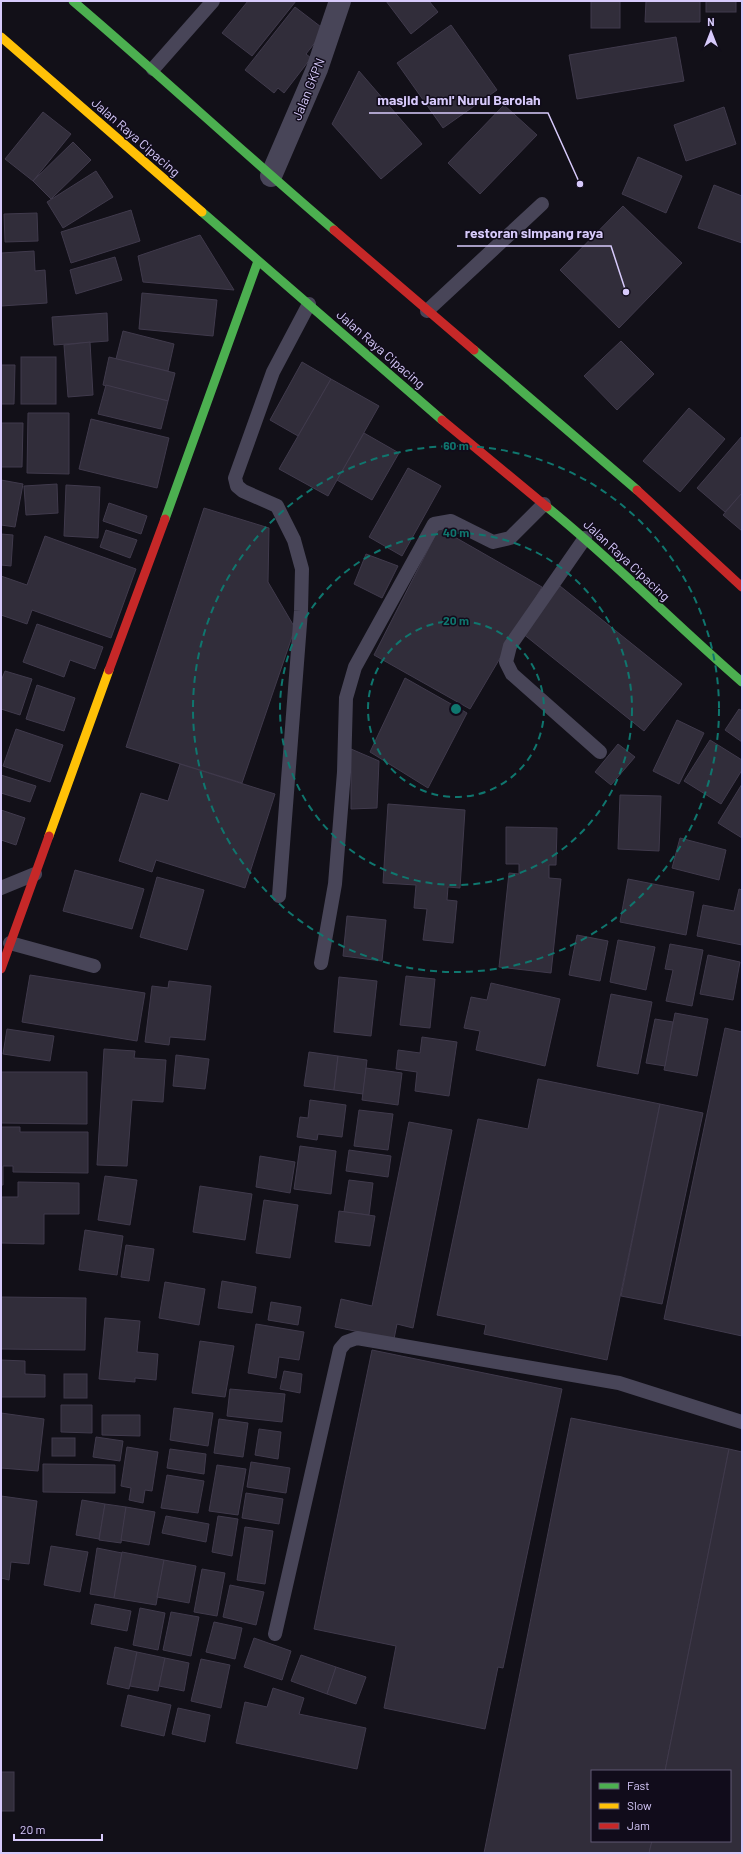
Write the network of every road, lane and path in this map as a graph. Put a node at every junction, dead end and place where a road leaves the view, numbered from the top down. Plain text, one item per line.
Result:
1 (73, 1) edge
2 (213, 1) edge
3 (340, 1) edge
4 (1, 37) edge
5 (153, 69) junction
6 (271, 176) junction
7 (542, 204) dead end
8 (258, 260) junction
9 (309, 304) junction
10 (427, 310) junction
11 (544, 504) junction
12 (585, 538) junction
13 (742, 587) edge
14 (742, 682) edge
15 (600, 752) dead end
16 (35, 874) junction
17 (1, 888) edge
18 (279, 896) dead end
19 (10, 943) junction
20 (321, 964) dead end
21 (94, 966) dead end
22 (1, 969) edge
23 (742, 1422) edge
24 (275, 1634) dead end

1 - 5 main road
2 - 5 lane
3 - 6 street, Jalan GKPN
4 - 8 main road, Jalan Raya Cipacing
5 - 6 main road
6 - 10 main road
7 - 10 lane
8 - 9 main road, Jalan Raya Cipacing
8 - 16 main road
9 - 11 main road, Jalan Raya Cipacing
9 - 18 lane
10 - 13 main road
11 - 12 main road, Jalan Raya Cipacing
11 - 20 lane
12 - 14 main road, Jalan Raya Cipacing
12 - 15 lane
16 - 17 lane
16 - 19 main road
19 - 21 lane
19 - 22 main road
23 - 24 lane

